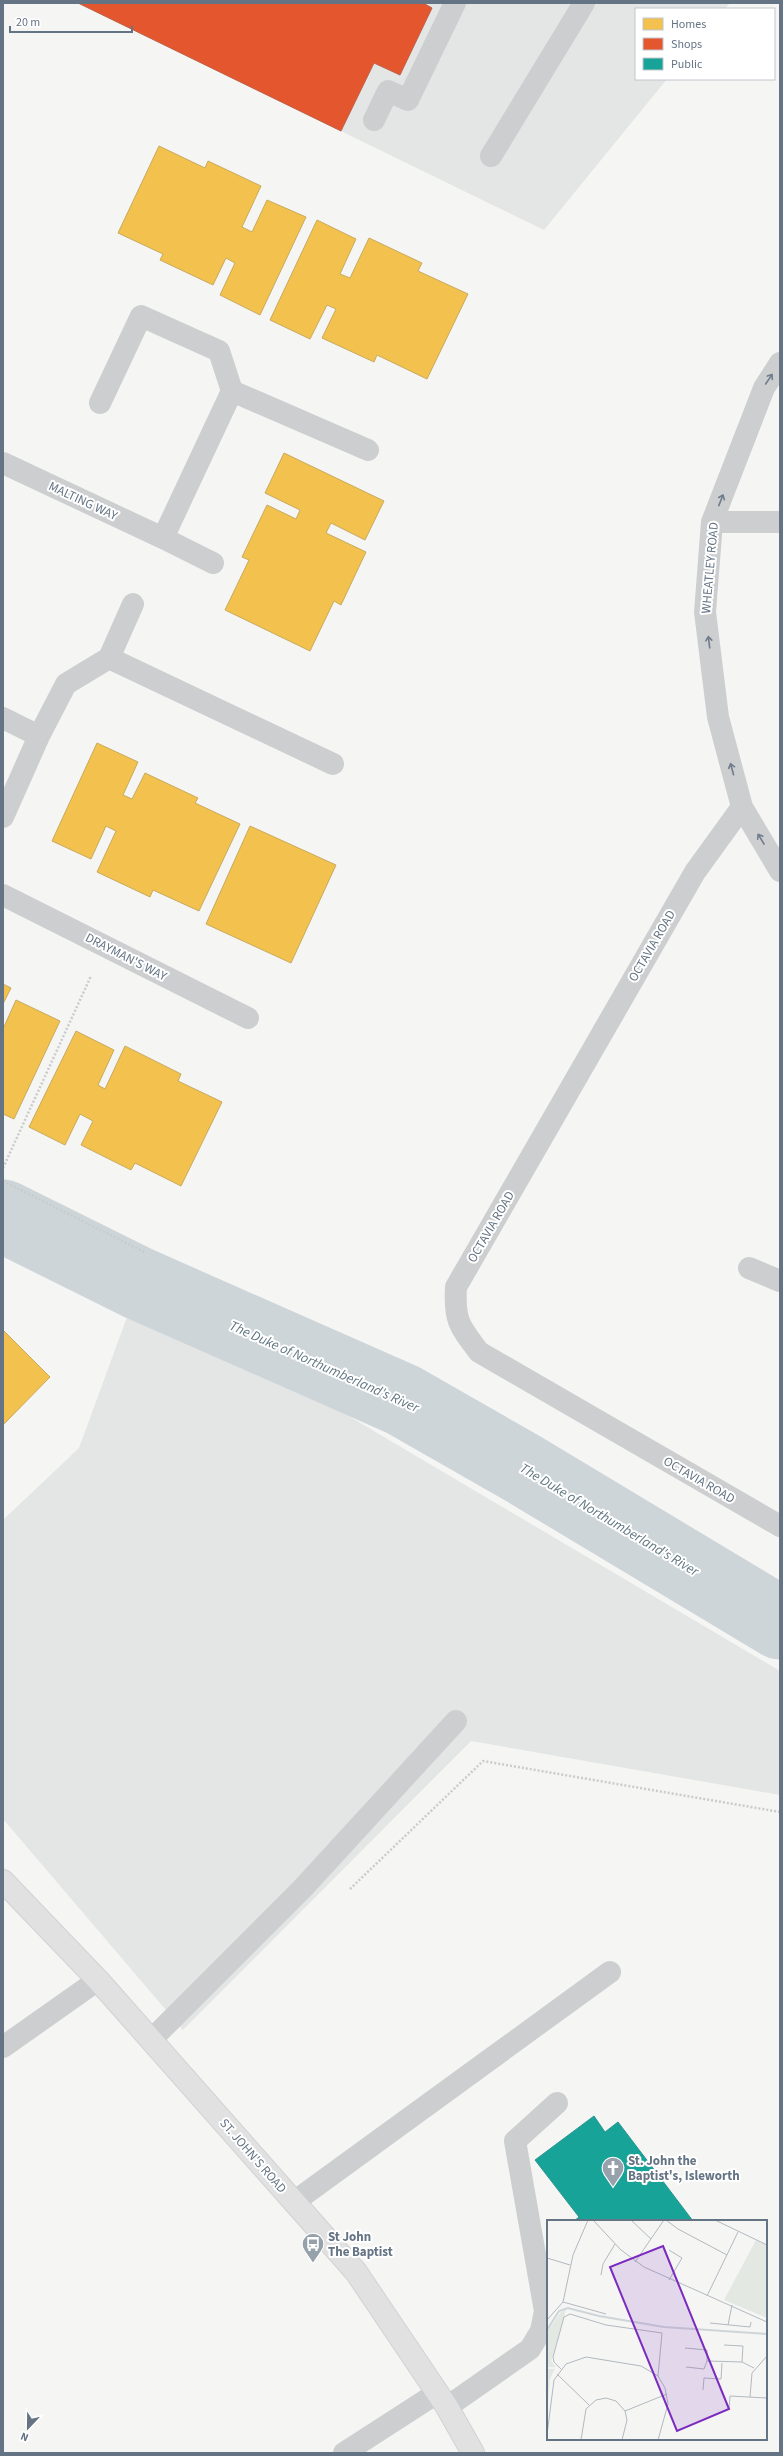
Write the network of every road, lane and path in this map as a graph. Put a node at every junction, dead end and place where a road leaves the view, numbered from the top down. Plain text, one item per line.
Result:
1 (456, 3) edge
2 (584, 3) edge
3 (374, 120) dead end
4 (491, 156) dead end
5 (780, 363) edge
6 (232, 391) junction
7 (100, 403) dead end
8 (368, 450) dead end
9 (3, 463) edge
10 (712, 522) junction
11 (780, 522) edge
12 (163, 538) junction
13 (213, 563) dead end
14 (134, 604) dead end
15 (109, 658) junction
16 (3, 718) edge
17 (39, 736) junction
18 (333, 764) dead end
19 (742, 807) junction
20 (3, 817) edge
21 (780, 871) edge
22 (3, 895) edge
23 (105, 946) junction
24 (248, 1018) dead end
25 (3, 1168) edge
26 (3, 1181) edge
27 (144, 1252) dead end
28 (749, 1268) dead end
29 (780, 1281) edge
30 (780, 1526) edge
31 (456, 1721) dead end
32 (780, 1812) edge
33 (3, 1881) edge
34 (346, 1893) dead end
35 (610, 1972) dead end
36 (98, 1980) junction
37 (151, 2040) junction
38 (3, 2046) edge
39 (557, 2103) dead end
40 (294, 2202) junction
41 (442, 2400) junction
42 (344, 2453) edge
43 (473, 2453) edge

1 - 3 street
2 - 4 street
10 -> 5 street, WHEATLEY ROAD
6 - 7 street
6 - 8 street
6 - 12 street
9 - 12 street, MALTING WAY
10 - 11 street
19 -> 10 street, WHEATLEY ROAD
12 - 13 street, MALTING WAY
14 - 15 street
15 - 17 street
15 - 18 street
16 - 17 street
17 - 20 street
21 -> 19 street, WHEATLEY ROAD
19 - 30 street, OCTAVIA ROAD
22 - 23 street, DRAYMAN'S WAY
23 - 24 street, DRAYMAN'S WAY
23 - 25 path
26 - 27 path
28 - 29 street
31 - 37 street
32 - 34 path
33 - 36 main road, ST. JOHN'S ROAD
35 - 40 street
36 - 37 main road, ST. JOHN'S ROAD
36 - 38 street
37 - 40 main road, ST. JOHN'S ROAD
39 - 41 street
40 - 41 main road, ST. JOHN'S ROAD
41 - 42 street
41 - 43 main road, ST. JOHN'S ROAD

